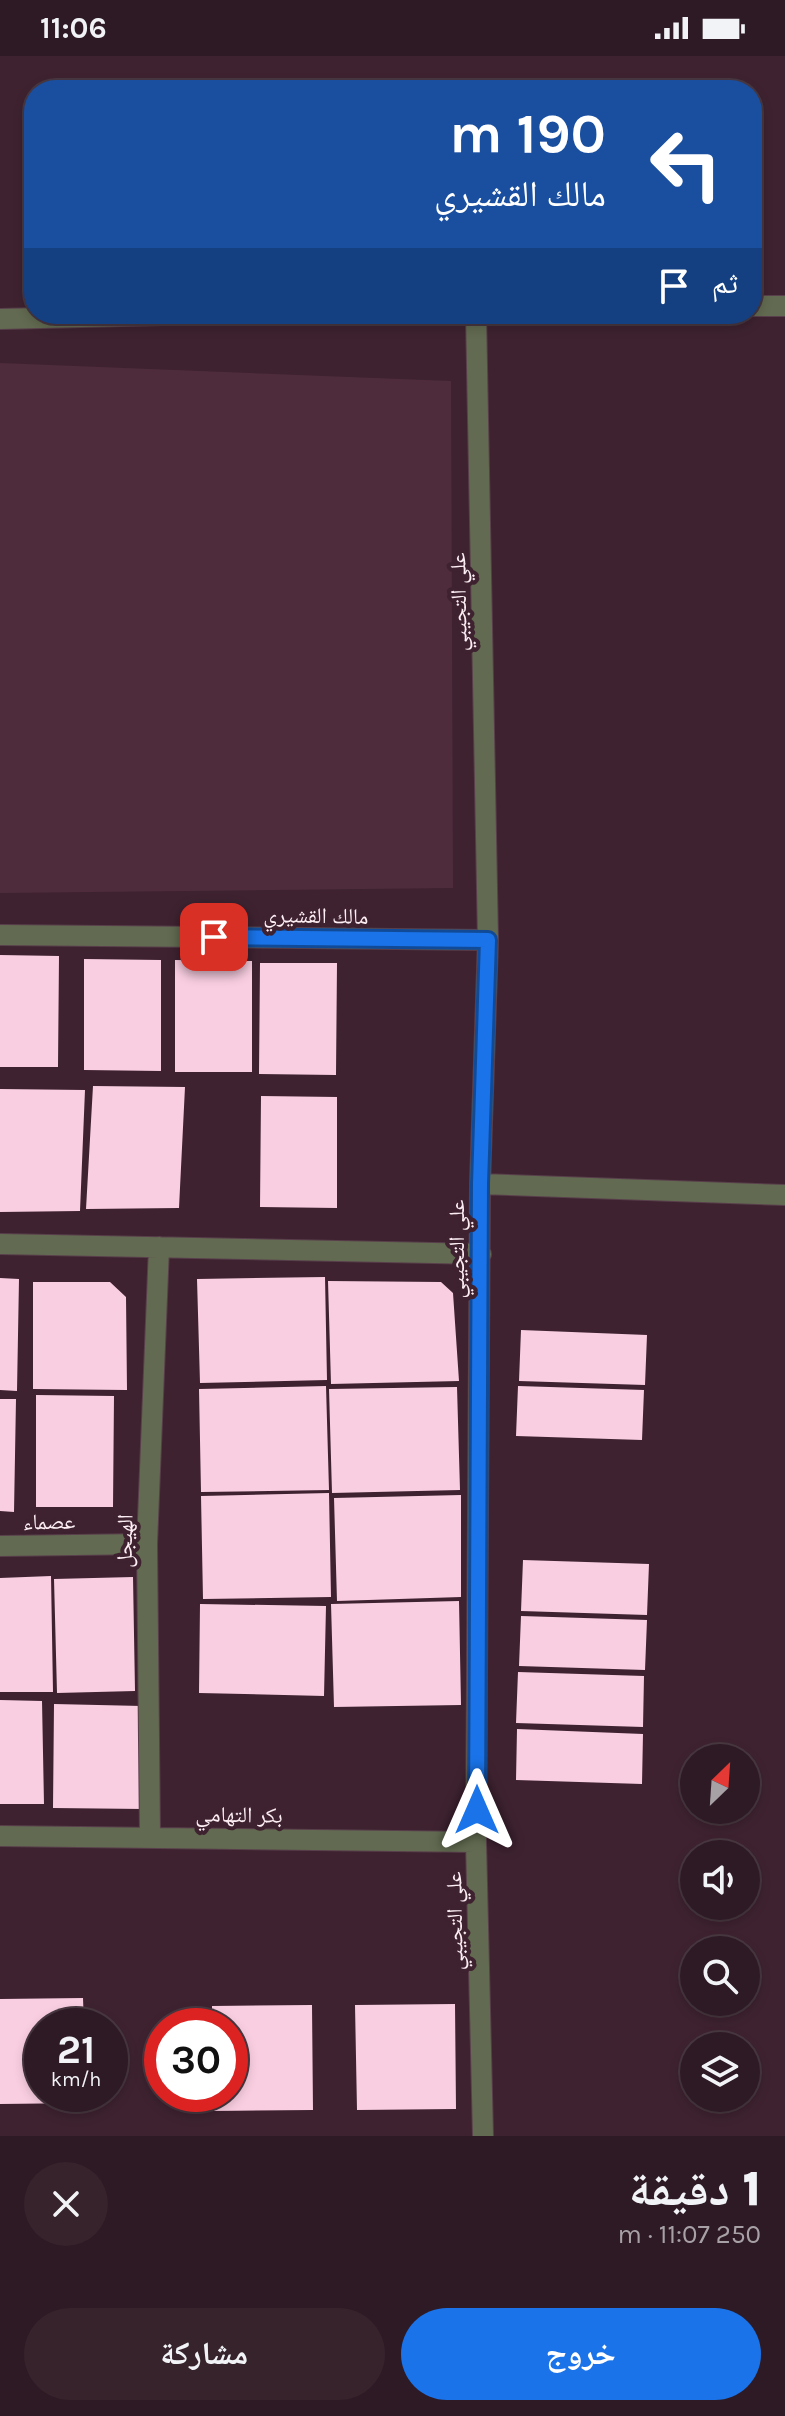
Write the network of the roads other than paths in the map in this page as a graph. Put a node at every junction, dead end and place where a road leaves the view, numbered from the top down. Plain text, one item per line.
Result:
1 (762, 306) edge
2 (785, 306) edge
3 (24, 318) edge
4 (0, 319) edge
5 (476, 324) edge
6 (0, 935) edge
7 (488, 940) junction
8 (480, 1184) junction
9 (785, 1195) edge
10 (0, 1244) edge
11 (159, 1247) junction
12 (481, 1254) junction
13 (147, 1544) junction
14 (0, 1546) edge
15 (0, 1836) edge
16 (150, 1836) junction
17 (476, 1842) junction
18 (483, 2136) edge

1 - 2 street
3 - 4 street
5 - 7 street, علي التجيبي
6 - 7 street, مالك القشيري
7 - 8 street, علي التجيبي
8 - 9 street
8 - 12 street, علي التجيبي
10 - 11 street
11 - 12 street
11 - 13 street, الهيجل
12 - 17 street, علي التجيبي
13 - 14 street, عصماء
13 - 16 street, الهيجل
15 - 16 street, بكر التهامي
16 - 17 street, بكر التهامي
17 - 18 street, علي التجيبي

